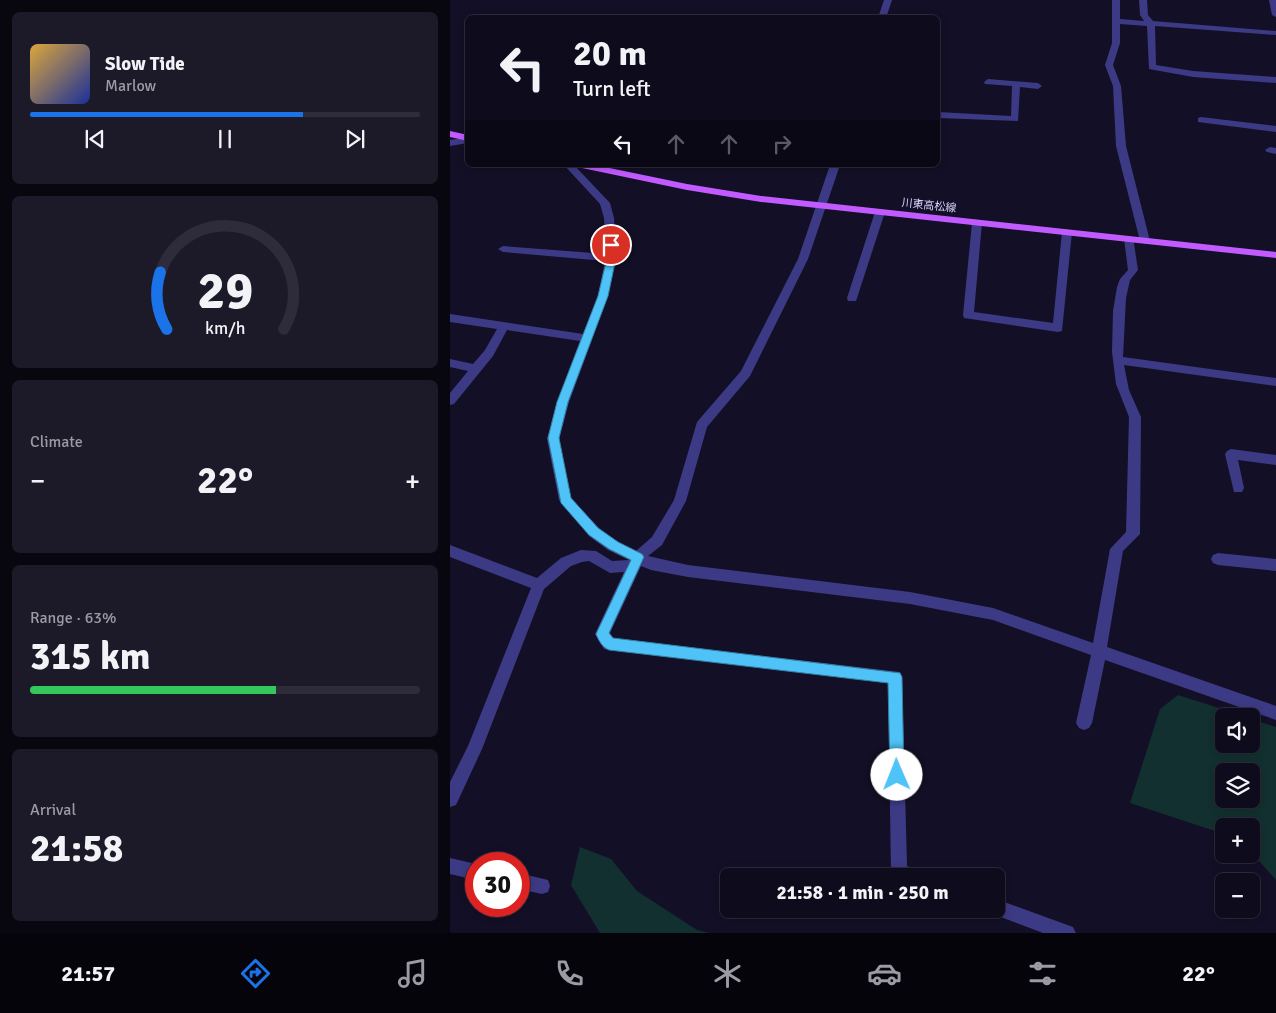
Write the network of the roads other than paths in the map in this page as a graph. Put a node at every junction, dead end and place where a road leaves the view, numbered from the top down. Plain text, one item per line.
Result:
1 (888, 0) edge
2 (1116, 0) edge
3 (1144, 0) edge
4 (1273, 0) edge
5 (883, 15) edge
6 (1276, 15) edge
7 (1116, 21) junction
8 (1152, 24) junction
9 (1276, 33) edge
10 (1276, 80) edge
11 (988, 82) dead end
12 (1016, 84) junction
13 (1038, 86) dead end
14 (940, 115) edge
15 (1201, 120) dead end
16 (1276, 129) edge
17 (450, 134) edge
18 (465, 138) edge
19 (465, 140) edge
20 (450, 143) edge
21 (571, 167) edge
22 (592, 167) edge
23 (834, 167) edge
24 (821, 206) junction
25 (880, 212) junction
26 (977, 223) junction
27 (1067, 232) junction
28 (1129, 239) junction
29 (1145, 241) junction
30 (503, 249) dead end
31 (1276, 255) edge
32 (611, 258) junction
33 (852, 298) dead end
34 (450, 318) edge
35 (504, 326) junction
36 (586, 338) junction
37 (1118, 360) junction
38 (450, 363) edge
39 (476, 369) junction
40 (1276, 382) edge
41 (450, 401) edge
42 (1276, 460) edge
43 (1238, 488) dead end
44 (450, 551) edge
45 (1218, 559) dead end
46 (636, 561) junction
47 (1276, 565) edge
48 (539, 585) junction
49 (1099, 652) junction
50 (1276, 713) edge
51 (1084, 723) dead end
52 (450, 799) edge
53 (450, 866) edge
54 (899, 868) edge
55 (465, 869) edge
56 (530, 883) edge
57 (542, 886) dead end
58 (1005, 910) edge
59 (1067, 933) edge

1 - 5 street
2 - 7 street
3 - 8 street
4 - 6 street
7 - 8 street
7 - 29 street
8 - 9 street
8 - 10 street
11 - 12 street
12 - 13 street
12 - 14 street
15 - 16 street
17 - 18 main road
19 - 20 street
21 - 32 street
22 - 24 main road, 川東高松線
23 - 24 street
24 - 25 main road, 川東高松線
24 - 46 street
25 - 26 main road, 川東高松線
25 - 33 street
26 - 27 main road, 川東高松線
26 - 27 street
27 - 28 main road, 川東高松線
28 - 29 main road, 川東高松線
28 - 37 street
29 - 31 main road, 川東高松線
30 - 32 street
32 - 36 street
34 - 35 street
35 - 36 street
35 - 39 street
36 - 46 street
37 - 40 street
37 - 49 street
38 - 39 street
39 - 41 street
42 - 43 street
44 - 48 street
45 - 47 street
46 - 48 street
46 - 49 street
46 - 54 street
48 - 52 street
49 - 50 street
49 - 51 street
53 - 55 street
56 - 57 street
58 - 59 street

